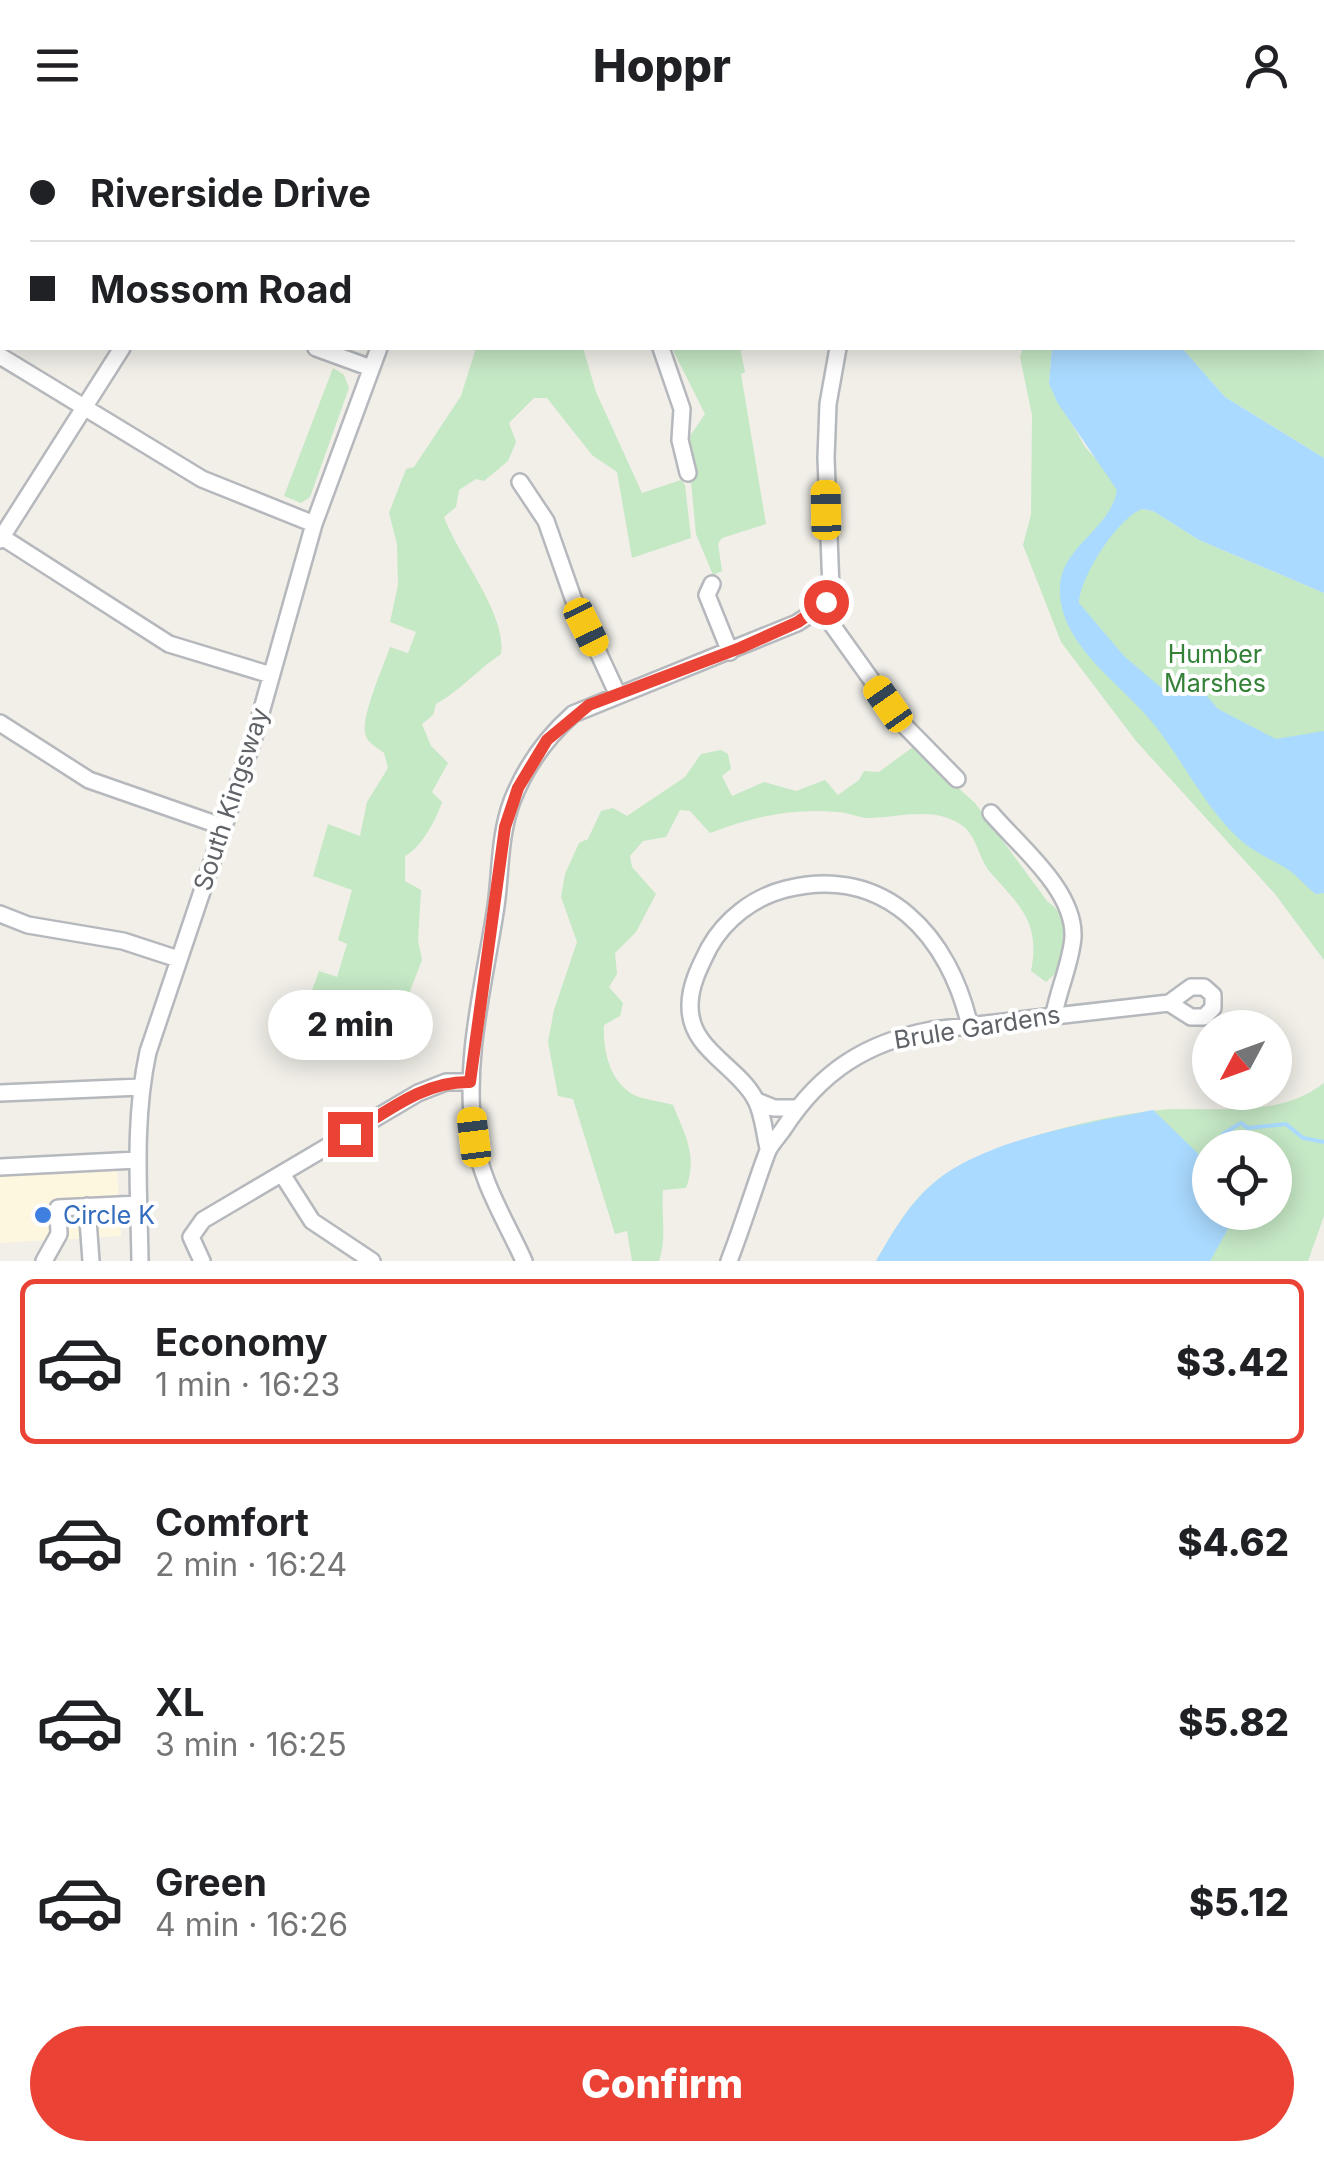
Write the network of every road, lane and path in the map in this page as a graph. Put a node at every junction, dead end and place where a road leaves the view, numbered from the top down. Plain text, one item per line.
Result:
1 (121, 350) edge
2 (322, 350) edge
3 (379, 350) edge
4 (663, 350) edge
5 (838, 350) edge
6 (0, 356) edge
7 (371, 368) junction
8 (86, 406) junction
9 (688, 473) dead end
10 (520, 482) dead end
11 (314, 524) junction
12 (1, 538) edge
13 (712, 584) dead end
14 (820, 608) junction
15 (730, 652) junction
16 (271, 675) junction
17 (617, 693) junction
18 (0, 722) edge
19 (957, 780) dead end
20 (990, 813) dead end
21 (221, 826) junction
22 (0, 914) edge
23 (178, 959) junction
24 (1169, 1002) dead end
25 (1054, 1014) junction
26 (970, 1027) junction
27 (470, 1082) junction
28 (140, 1087) junction
29 (0, 1093) edge
30 (757, 1101) junction
31 (797, 1108) junction
32 (768, 1148) junction
33 (136, 1160) junction
34 (0, 1167) edge
35 (282, 1174) junction
36 (138, 1204) junction
37 (86, 1206) junction
38 (44, 1261) edge
39 (91, 1261) edge
40 (140, 1261) edge
41 (202, 1261) edge
42 (372, 1261) edge
43 (524, 1261) edge
44 (729, 1261) edge

1 - 8 street
2 - 7 street
3 - 7 street, South Kingsway
4 - 9 street
5 - 14 street
6 - 8 street
7 - 11 street, South Kingsway
8 - 11 street
8 - 12 street
10 - 17 street
11 - 16 street, South Kingsway
12 - 16 street
13 - 15 street
14 - 15 street
14 - 19 street
15 - 17 street
16 - 21 street, South Kingsway
17 - 27 street
18 - 21 street
20 - 25 street
21 - 23 street, South Kingsway
22 - 23 street
23 - 28 street, South Kingsway
24 - 25 street, Brule Gardens
25 - 26 street, Brule Gardens
26 - 30 street
26 - 31 street, Brule Gardens
27 - 35 street
27 - 43 street
28 - 29 street
28 - 33 street, South Kingsway
30 - 31 street
30 - 32 street
31 - 32 street, Brule Gardens
32 - 44 street, Brule Gardens
33 - 34 street
33 - 36 street, South Kingsway
35 - 41 street
35 - 42 street
36 - 37 street
36 - 40 street, South Kingsway
37 - 38 street
37 - 39 street

